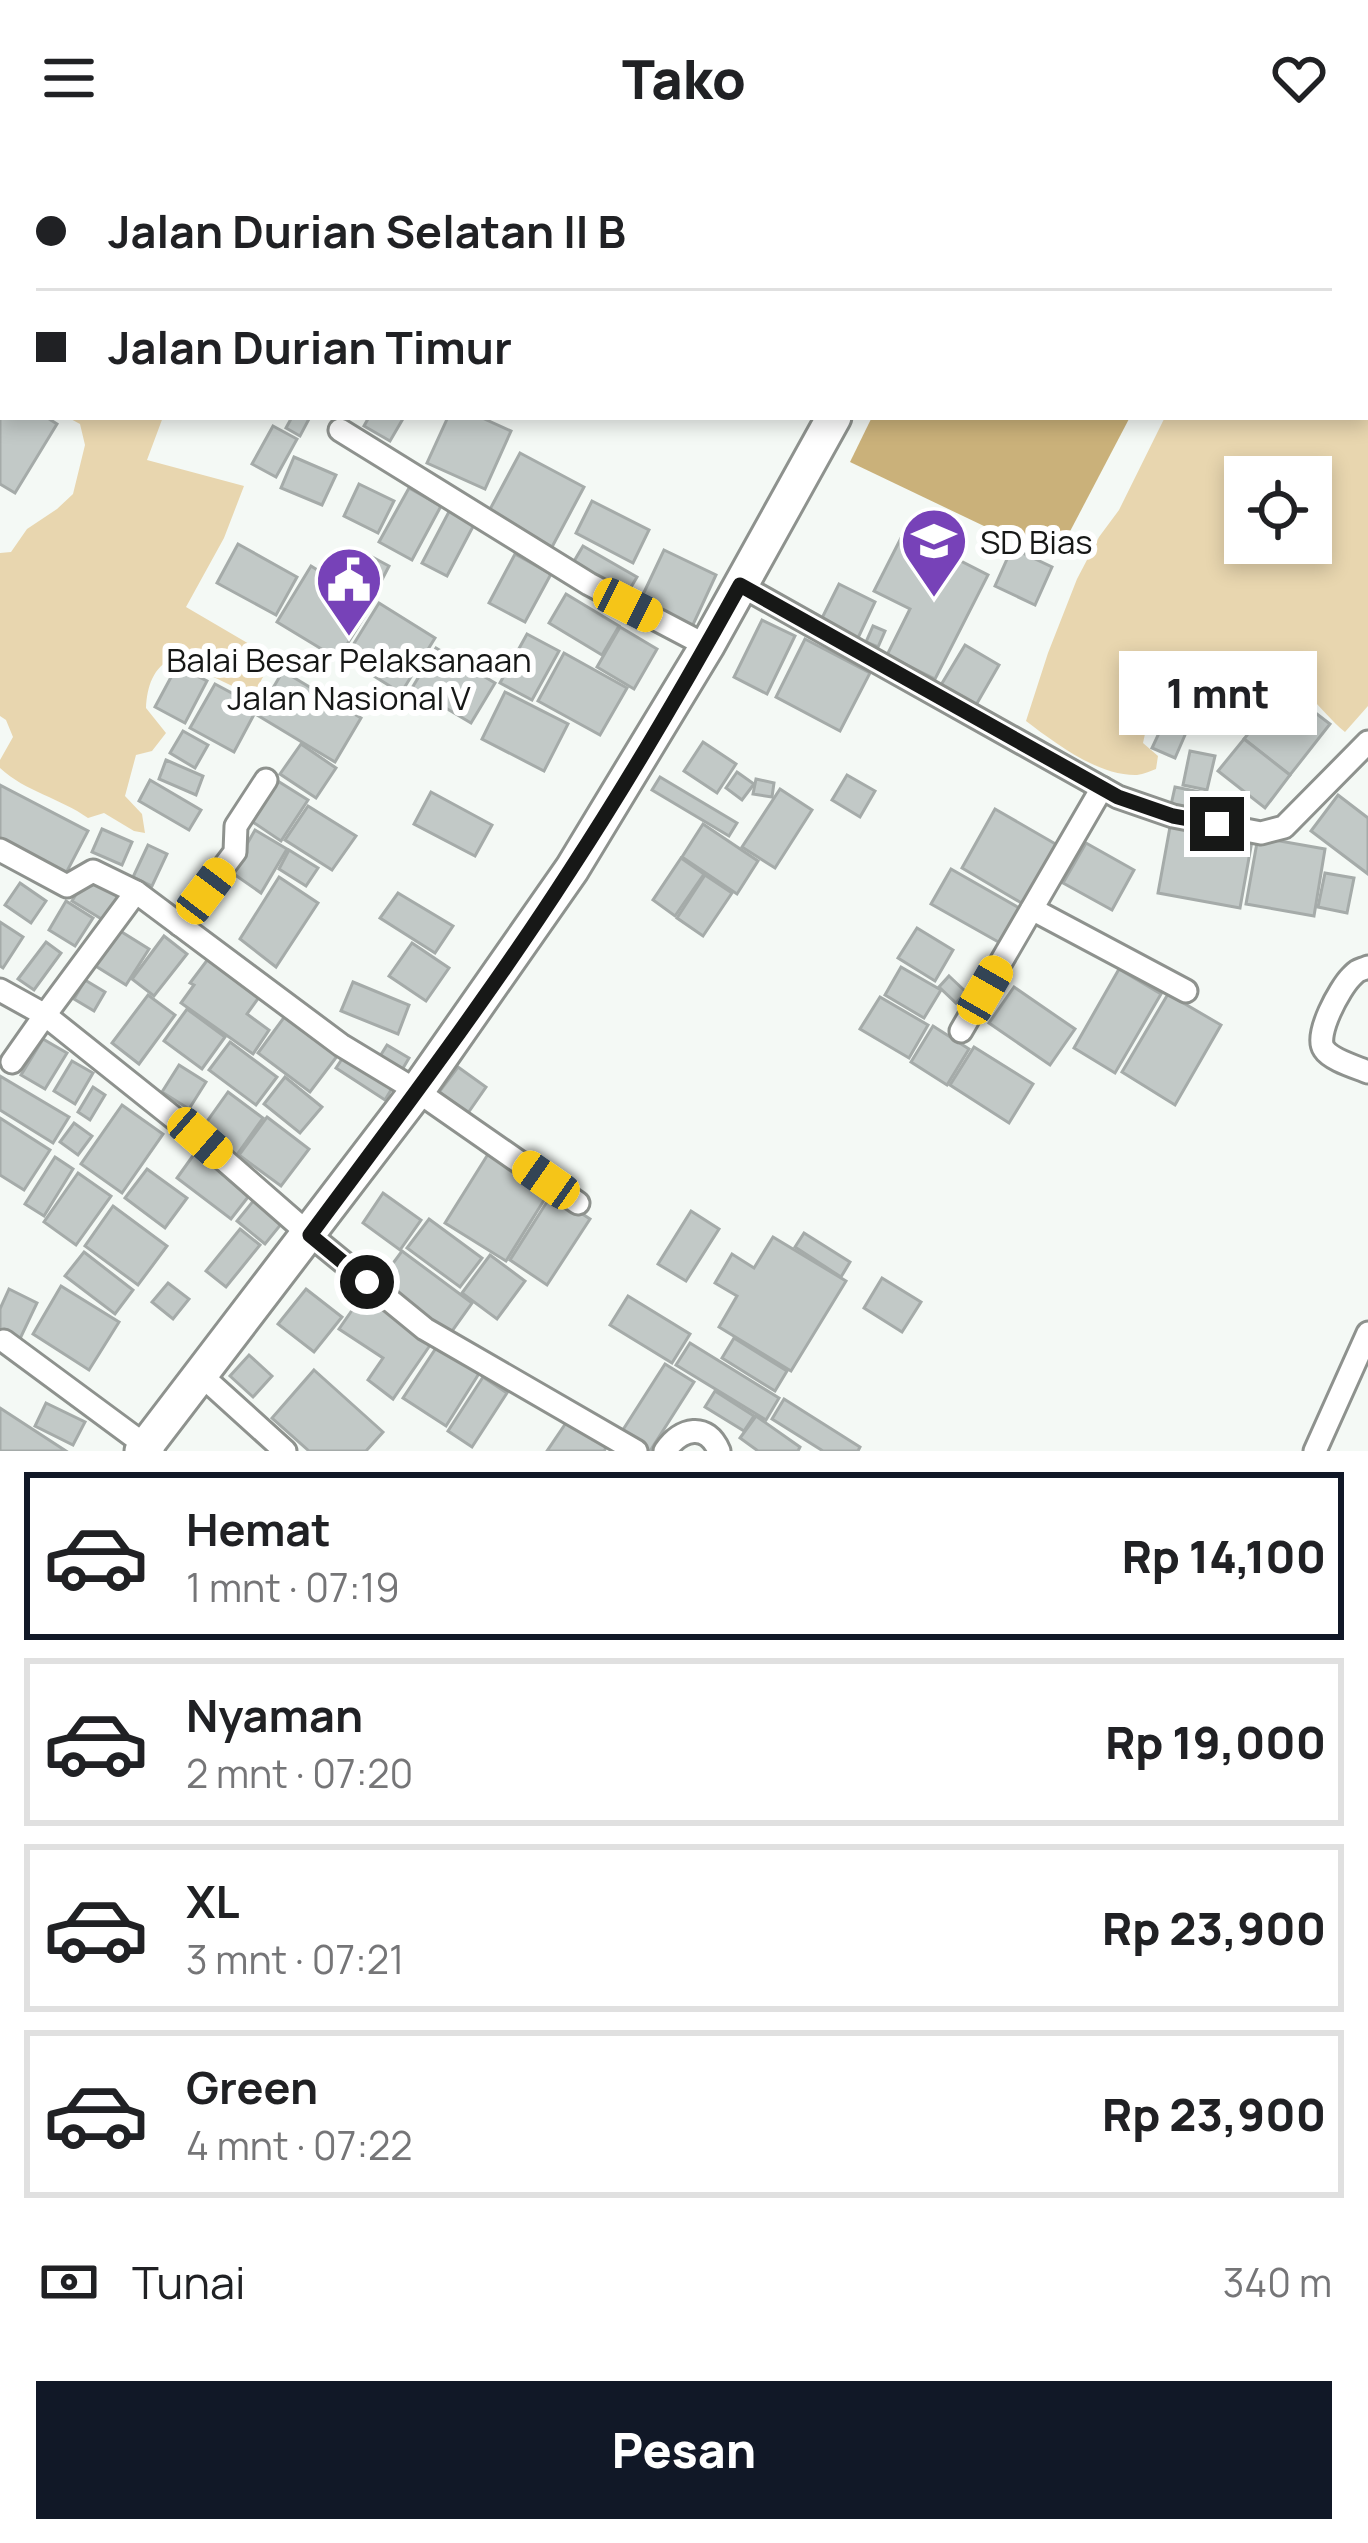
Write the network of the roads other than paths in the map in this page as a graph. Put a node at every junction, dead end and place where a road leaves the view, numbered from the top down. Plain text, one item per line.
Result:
1 (832, 420) edge
2 (340, 430) dead end
3 (740, 585) junction
4 (707, 646) junction
5 (1368, 742) edge
6 (266, 780) dead end
7 (1102, 788) junction
8 (0, 850) edge
9 (136, 892) junction
10 (1032, 909) junction
11 (180, 926) junction
12 (1368, 968) edge
13 (0, 990) edge
14 (1186, 991) dead end
15 (45, 1015) junction
16 (961, 1031) dead end
17 (12, 1062) dead end
18 (1368, 1072) edge
19 (417, 1091) junction
20 (578, 1203) dead end
21 (310, 1235) junction
22 (1368, 1334) edge
23 (4, 1341) dead end
24 (201, 1376) junction
25 (148, 1449) edge
26 (285, 1451) edge
27 (636, 1451) edge
28 (665, 1451) edge
29 (719, 1451) edge
30 (1315, 1451) edge

1 - 3 main road
2 - 4 street
3 - 4 main road
3 - 7 street
4 - 19 main road
5 - 7 street
6 - 11 street
7 - 10 street
8 - 9 street
9 - 11 street
9 - 15 street
10 - 14 street
10 - 16 street
11 - 19 street
12 - 18 street
13 - 15 street
15 - 17 street
15 - 21 street
19 - 20 street
19 - 21 main road
21 - 24 main road
21 - 27 street
22 - 30 street
23 - 25 street
24 - 25 main road
24 - 26 street
28 - 29 street

